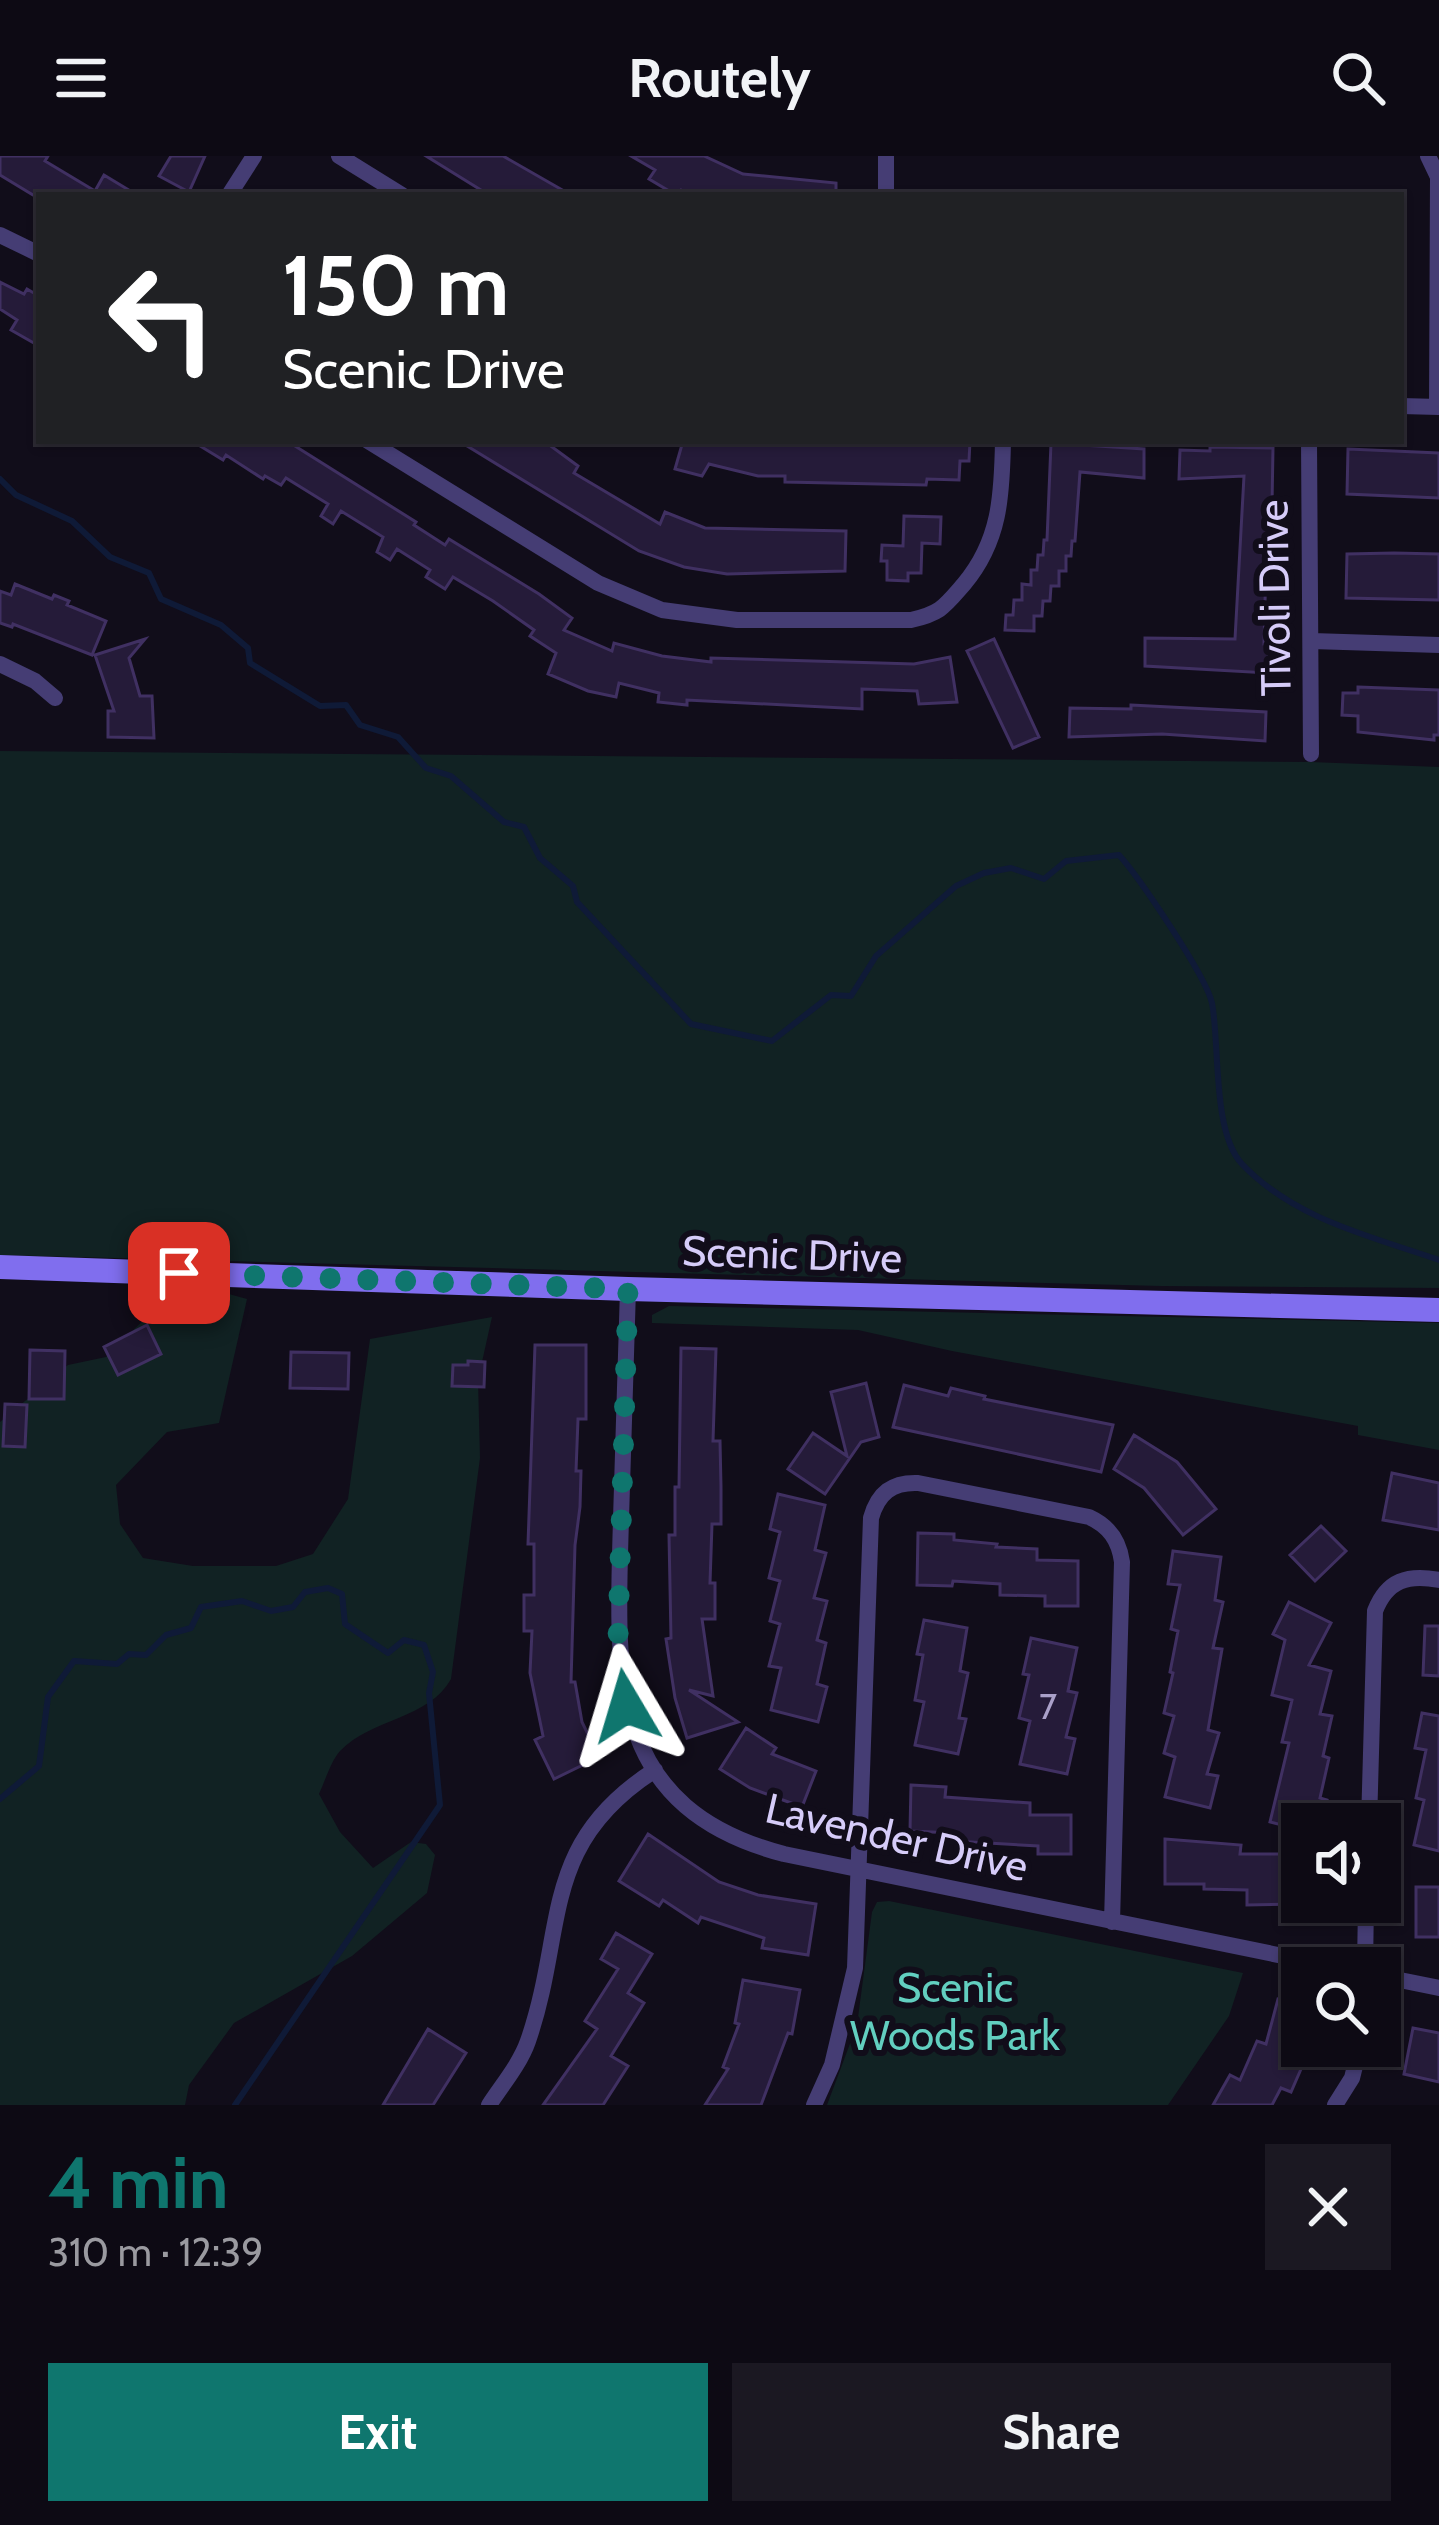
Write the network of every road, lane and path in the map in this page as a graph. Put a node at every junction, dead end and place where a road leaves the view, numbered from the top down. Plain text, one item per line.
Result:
1 (254, 156) edge
2 (339, 156) edge
3 (886, 156) edge
4 (1428, 156) edge
5 (231, 192) edge
6 (397, 192) edge
7 (886, 192) edge
8 (0, 235) edge
9 (36, 253) edge
10 (1404, 406) edge
11 (1438, 407) edge
12 (373, 444) edge
13 (1004, 444) edge
14 (1309, 444) edge
15 (1312, 641) junction
16 (1439, 645) edge
17 (0, 664) edge
18 (55, 698) dead end
19 (1311, 754) dead end
20 (0, 1267) edge
21 (628, 1289) junction
22 (1439, 1310) edge
23 (1439, 1580) edge
24 (655, 1770) junction
25 (1370, 1803) edge
26 (861, 1870) junction
27 (1112, 1922) junction
28 (1281, 1956) edge
29 (1401, 1980) edge
30 (1439, 1988) edge
31 (1355, 2067) edge
32 (489, 2105) edge
33 (814, 2105) edge
34 (1335, 2105) edge

1 - 5 street
2 - 6 street
3 - 7 street
4 - 11 street
8 - 9 street
10 - 11 street
12 - 13 street
14 - 15 street, Tivoli Drive
15 - 16 street
15 - 19 street, Tivoli Drive
17 - 18 street
20 - 21 street, Scenic Drive
21 - 22 street, Scenic Drive
21 - 24 street, Lavender Drive
23 - 25 street
24 - 26 street, Lavender Drive
24 - 32 street
26 - 27 street, Lavender Drive
26 - 27 street
26 - 33 street
27 - 28 street, Lavender Drive
29 - 30 street
31 - 34 street

